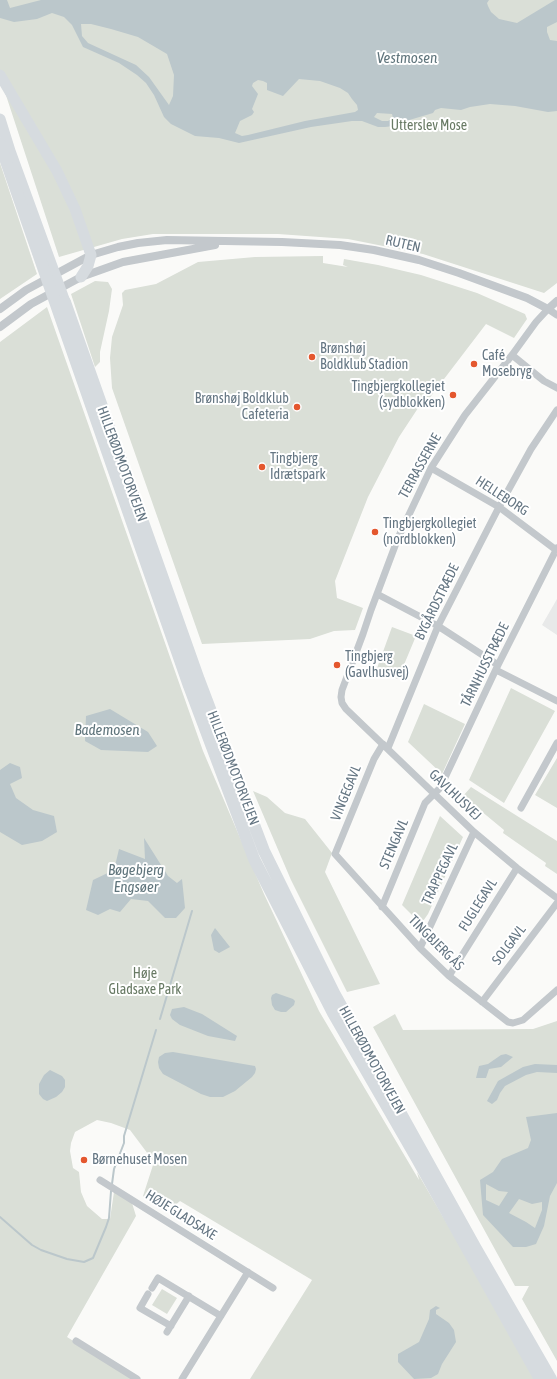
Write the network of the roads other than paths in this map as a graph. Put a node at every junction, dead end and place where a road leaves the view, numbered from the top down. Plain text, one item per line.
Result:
1 (0, 75) edge
2 (0, 119) edge
3 (0, 144) edge
4 (233, 241) junction
5 (92, 255) junction
6 (81, 277) junction
7 (557, 301) edge
8 (65, 302) joint
9 (0, 309) edge
10 (548, 309) junction
11 (0, 312) edge
12 (16, 314) junction
13 (557, 315) edge
14 (0, 327) edge
15 (512, 355) junction
16 (557, 388) edge
17 (557, 410) edge
18 (431, 468) junction
19 (499, 507) junction
20 (556, 549) edge
21 (377, 594) junction
22 (438, 626) junction
23 (497, 668) junction
24 (557, 701) edge
25 (342, 703) joint
26 (557, 743) edge
27 (386, 746) junction
28 (435, 793) junction
29 (521, 808) dead end
30 (474, 832) junction
31 (335, 854) joint
32 (517, 868) junction
33 (557, 898) edge
34 (557, 903) edge
35 (382, 907) junction
36 (420, 948) junction
37 (449, 976) junction
38 (557, 990) edge
39 (482, 1002) junction
40 (100, 1180) dead end
41 (248, 1272) junction
42 (273, 1288) dead end
43 (189, 1296) junction
44 (221, 1316) junction
45 (76, 1341) dead end
46 (138, 1379) edge
47 (182, 1379) edge
48 (540, 1379) edge
49 (551, 1379) edge

1 - 5 main road
2 - 8 main road, HILLERØDMOTORVEJEN
3 - 48 highway, HILLERØDMOTORVEJEN
4 - 5 street, RUTEN
4 - 6 street, RUTEN
4 - 10 street, RUTEN
5 - 6 main road
5 - 9 street, RUTEN
6 - 12 street, RUTEN
7 - 10 street
8 - 49 highway, HILLERØDMOTORVEJEN
10 - 13 street, RUTEN
10 - 15 street, TERRASSERNE
11 - 12 street
12 - 14 street, RUTEN
15 - 16 street
15 - 18 street, TERRASSERNE
17 - 19 street, BYGÅRDSTRÆDE
18 - 19 street, HELLEBORG
18 - 21 street, TERRASSERNE
19 - 20 street, HELLEBORG
19 - 22 street, BYGÅRDSTRÆDE
20 - 23 street, TÅRNHUSSTRÆDE
21 - 22 street
21 - 25 street, TERRASSERNE
22 - 23 street
22 - 27 street, BYGÅRDSTRÆDE
23 - 24 street
23 - 28 street, TÅRNHUSSTRÆDE
25 - 27 street, GAVLHUSVEJ
26 - 29 street
27 - 28 street, GAVLHUSVEJ
27 - 31 street, VINGEGAVL
28 - 30 street, GAVLHUSVEJ
28 - 35 street, STENGAVL
30 - 32 street, GAVLHUSVEJ
30 - 36 street, TRAPPEGAVL
31 - 35 street, TINGBJERG ÅS
32 - 33 street, GAVLHUSVEJ
32 - 37 street, FUGLEGAVL
34 - 39 street, SOLGAVL
35 - 36 street, TINGBJERG ÅS
36 - 37 street, TINGBJERG ÅS
37 - 39 street, TINGBJERG ÅS
38 - 39 street, TINGBJERG ÅS
40 - 41 street, HØJE GLADSAXE
41 - 42 street, HØJE GLADSAXE
41 - 44 street
43 - 43 street
43 - 44 street
44 - 47 street
45 - 46 street

